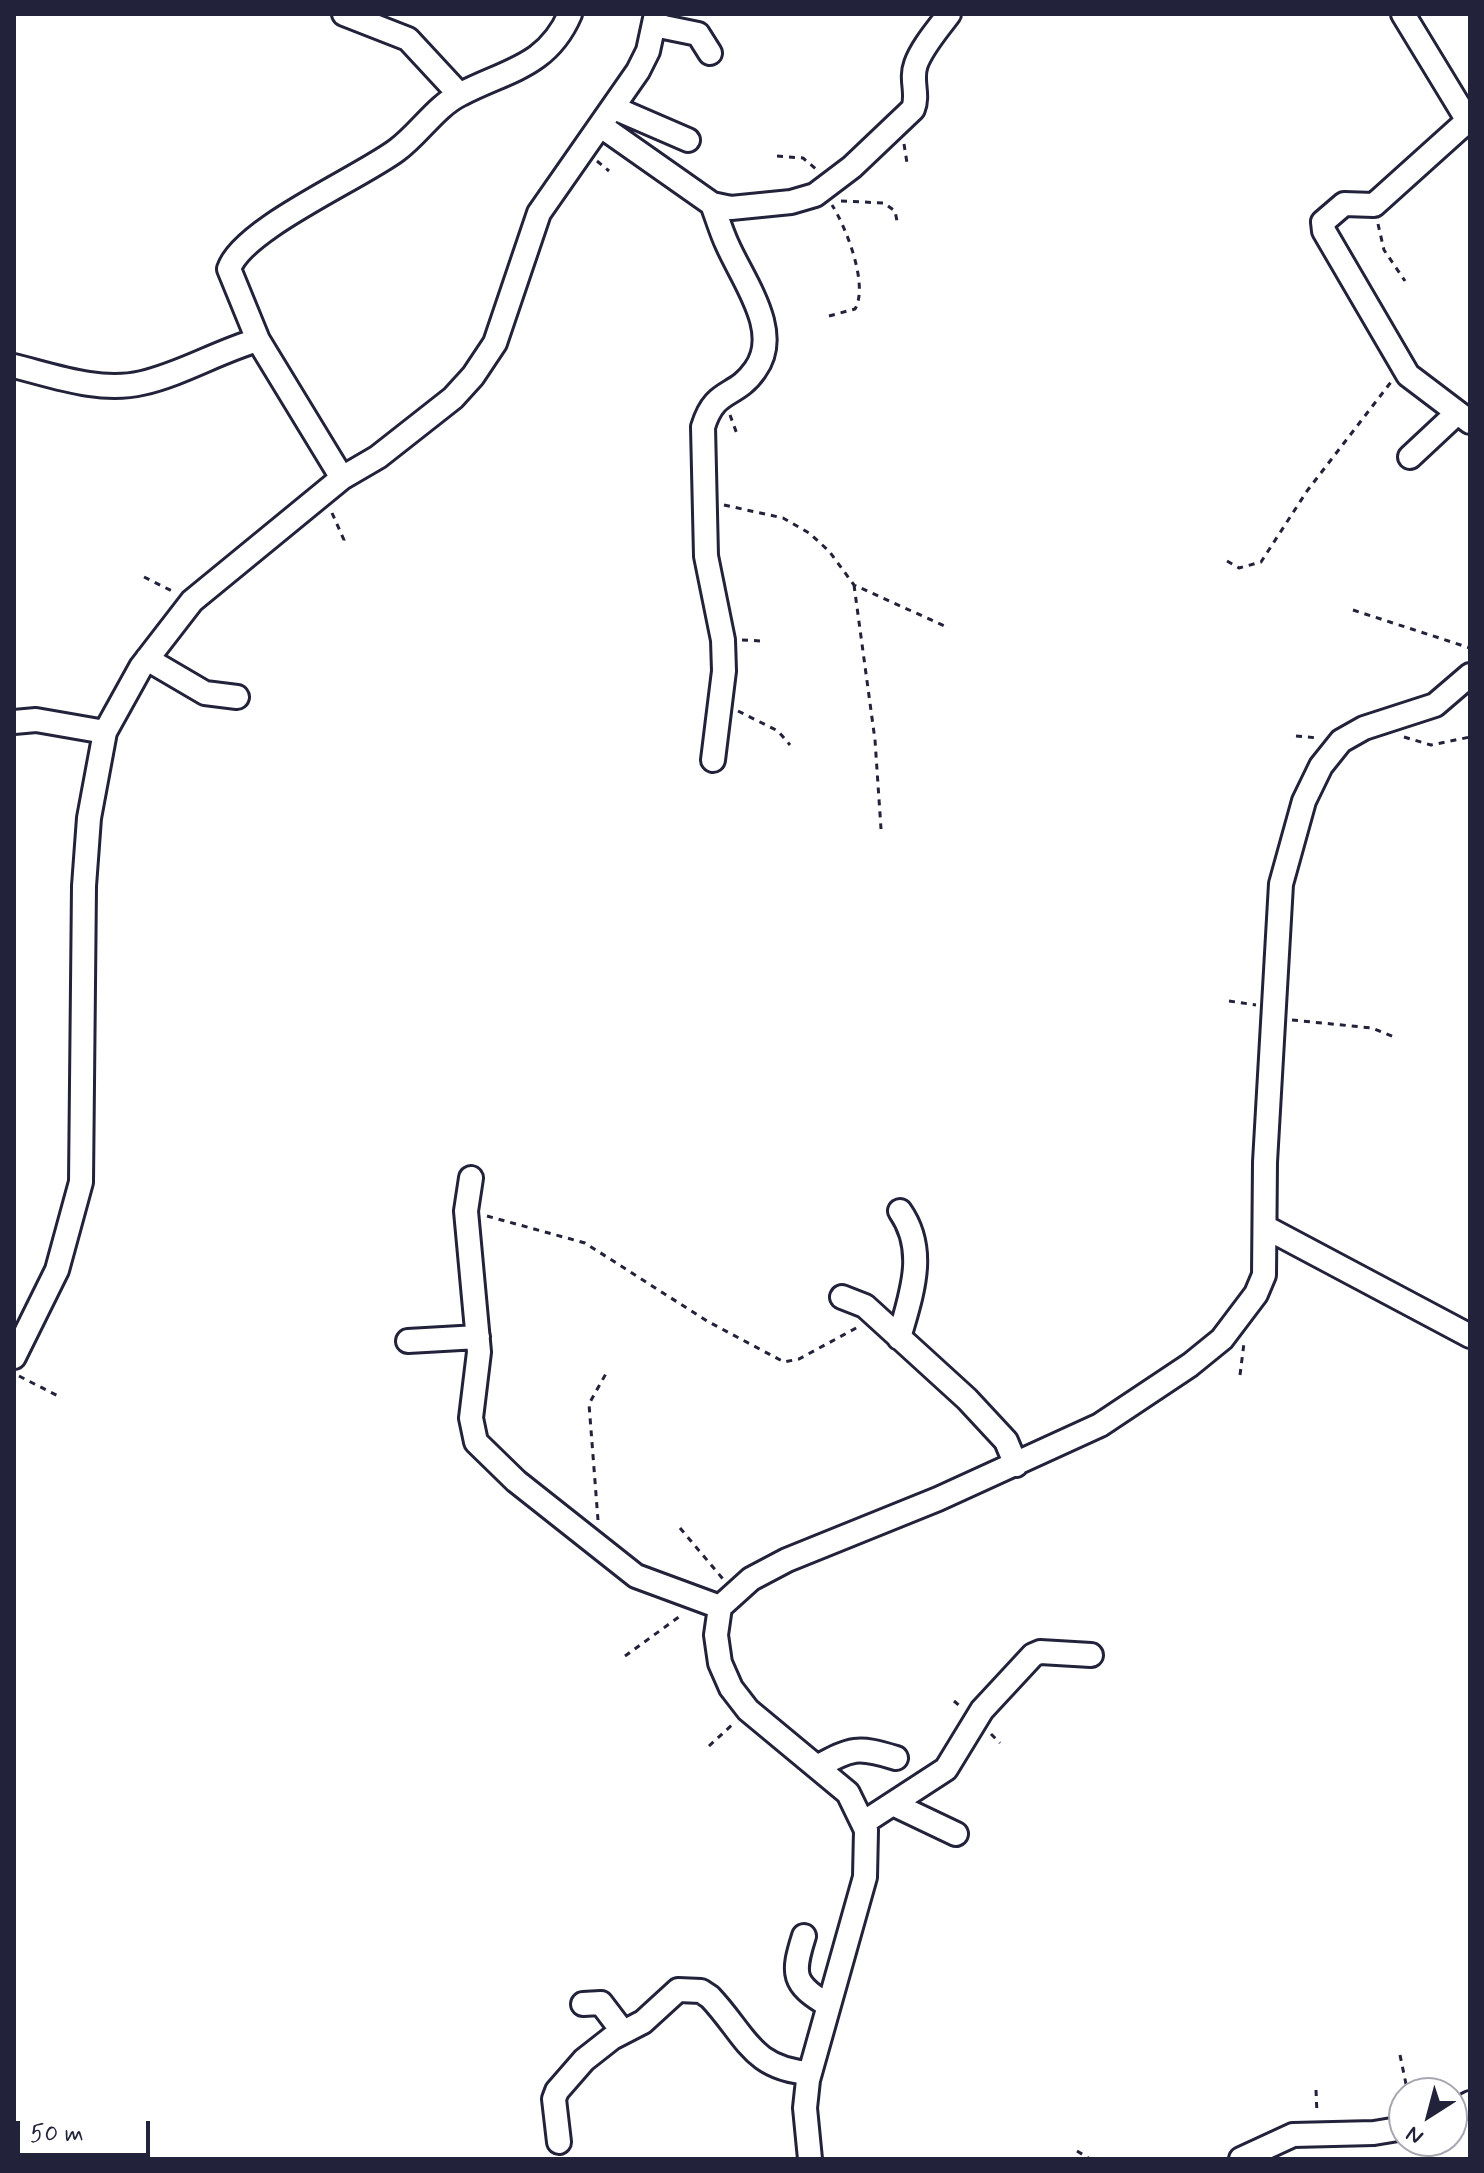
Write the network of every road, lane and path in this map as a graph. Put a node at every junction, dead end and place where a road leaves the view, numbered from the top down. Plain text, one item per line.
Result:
1 (344, 14) edge
2 (570, 14) edge
3 (949, 14) edge
4 (1403, 14) edge
5 (655, 20) edge
6 (710, 53) dead end
7 (459, 94) junction
8 (608, 117) junction
9 (688, 140) dead end
10 (777, 156) dead end
11 (822, 191) junction
12 (712, 204) junction
13 (1375, 204) junction
14 (898, 226) dead end
15 (1405, 281) dead end
16 (829, 316) dead end
17 (258, 340) junction
18 (14, 366) edge
19 (1402, 366) junction
20 (1463, 418) edge
21 (1410, 457) dead end
22 (342, 478) junction
23 (323, 494) junction
24 (704, 500) junction
25 (343, 546) dead end
26 (1227, 561) dead end
27 (144, 577) dead end
28 (854, 585) junction
29 (192, 601) junction
30 (1353, 610) dead end
31 (949, 628) dead end
32 (1470, 648) edge
33 (147, 659) junction
34 (1470, 675) edge
35 (237, 697) dead end
36 (722, 703) junction
37 (1390, 719) junction
38 (14, 722) edge
39 (105, 732) junction
40 (1470, 737) edge
41 (790, 745) dead end
42 (713, 760) dead end
43 (881, 829) dead end
44 (1229, 1001) dead end
45 (1272, 1012) junction
46 (1397, 1038) dead end
47 (471, 1178) dead end
48 (466, 1211) junction
49 (900, 1211) dead end
50 (1265, 1227) junction
51 (842, 1297) dead end
52 (880, 1319) junction
53 (1470, 1336) edge
54 (478, 1337) junction
55 (899, 1338) junction
56 (408, 1341) dead end
57 (14, 1357) edge
58 (608, 1370) dead end
59 (14, 1374) edge
60 (58, 1396) dead end
61 (1016, 1465) junction
62 (680, 1528) dead end
63 (600, 1548) junction
64 (719, 1600) junction
65 (1091, 1655) dead end
66 (625, 1656) dead end
67 (748, 1710) junction
68 (709, 1746) dead end
69 (896, 1758) dead end
70 (817, 1767) junction
71 (893, 1804) junction
72 (863, 1823) junction
73 (956, 1834) dead end
74 (804, 1936) dead end
75 (583, 2004) dead end
76 (828, 2005) junction
77 (623, 2032) junction
78 (1400, 2055) dead end
79 (810, 2073) junction
80 (1405, 2077) edge
81 (1316, 2090) dead end
82 (1388, 2131) edge
83 (1318, 2134) junction
84 (559, 2142) dead end
85 (1077, 2151) dead end
86 (810, 2159) edge
87 (1090, 2159) edge
88 (1241, 2159) edge

1 - 7 street
2 - 7 street
3 - 11 street
4 - 13 street
5 - 6 street
5 - 8 street
7 - 17 street
8 - 9 street
8 - 12 street
8 - 22 street
10 - 11 path
11 - 12 street
12 - 24 street
13 - 15 path
13 - 19 street
14 - 16 path
17 - 18 street
17 - 22 street
19 - 20 street
19 - 26 path
20 - 21 street
22 - 23 street
23 - 25 path
23 - 29 street
24 - 28 path
24 - 36 street
27 - 29 path
28 - 31 path
28 - 43 path
29 - 33 street
30 - 32 path
33 - 35 street
33 - 39 street
34 - 37 street
36 - 41 path
36 - 42 street
37 - 40 path
37 - 45 street
38 - 39 street
39 - 57 street
44 - 45 path
45 - 46 path
45 - 50 street
47 - 48 street
48 - 52 path
48 - 54 street
49 - 55 street
50 - 53 street
50 - 61 street
51 - 52 street
52 - 55 street
54 - 56 street
54 - 63 street
55 - 61 street
58 - 63 path
59 - 60 path
61 - 64 street
62 - 64 path
63 - 64 street
64 - 66 path
64 - 67 street
65 - 71 street
67 - 68 path
67 - 70 street
69 - 70 street
70 - 72 street
71 - 72 street
71 - 73 street
72 - 76 street
74 - 76 street
75 - 77 street
76 - 79 street
77 - 79 street
77 - 84 street
78 - 80 path
79 - 86 street
81 - 83 path
82 - 83 street
83 - 88 street
85 - 87 path

